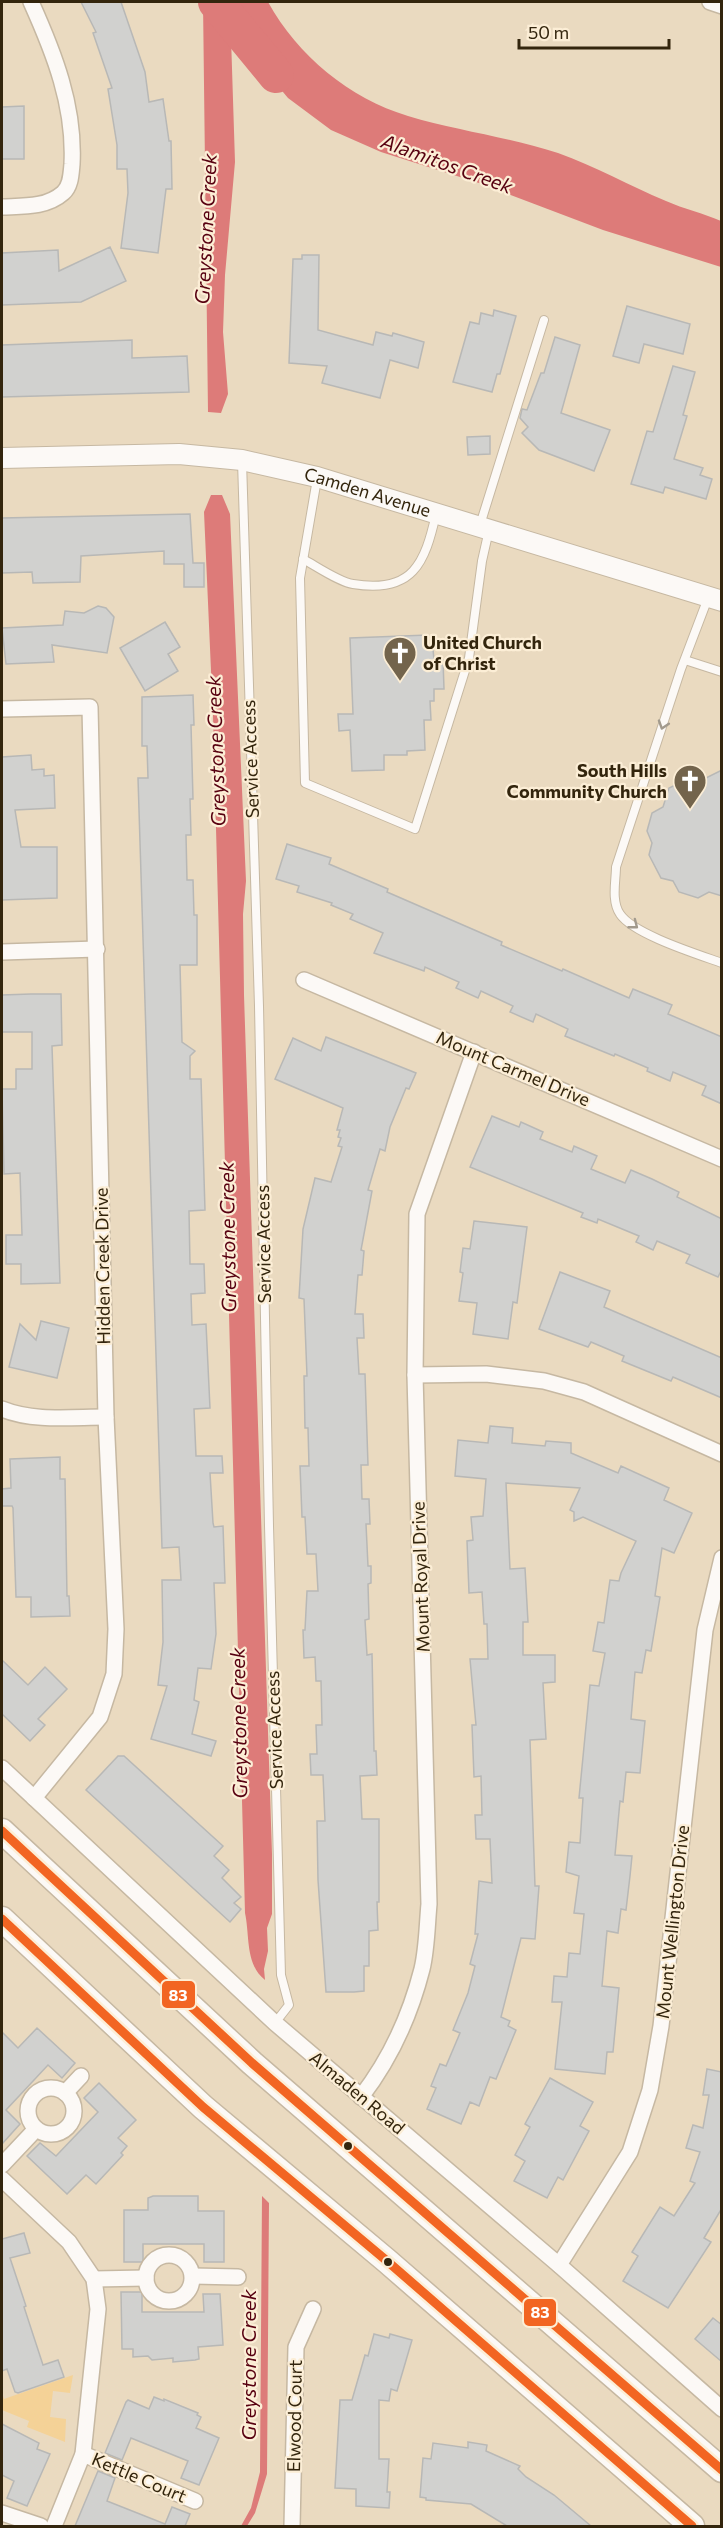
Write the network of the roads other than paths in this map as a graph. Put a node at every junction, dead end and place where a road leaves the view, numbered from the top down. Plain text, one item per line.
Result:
1 (31, 2) edge
2 (710, 2) edge
3 (722, 6) edge
4 (2, 207) edge
5 (544, 320) dead end
6 (2, 458) edge
7 (242, 460) junction
8 (317, 477) junction
9 (436, 514) junction
10 (484, 528) junction
11 (303, 559) junction
12 (715, 599) edge
13 (685, 660) junction
14 (722, 672) edge
15 (2, 709) edge
16 (97, 949) junction
17 (2, 952) edge
18 (722, 963) edge
19 (304, 980) dead end
20 (474, 1052) junction
21 (722, 1159) edge
22 (415, 1375) junction
23 (2, 1409) edge
24 (106, 1417) junction
25 (722, 1454) edge
26 (722, 1558) edge
27 (2, 1768) edge
28 (34, 1798) junction
29 (2, 1831) edge
30 (2, 1919) edge
31 (275, 2023) junction
32 (81, 2076) dead end
33 (65, 2093) junction
34 (361, 2097) junction
35 (36, 2129) junction
36 (2, 2165) edge
37 (2, 2179) edge
38 (559, 2265) junction
39 (193, 2276) junction
40 (238, 2277) dead end
41 (146, 2278) junction
42 (94, 2279) junction
43 (314, 2309) dead end
44 (722, 2409) edge
45 (83, 2454) junction
46 (722, 2470) edge
47 (195, 2501) dead end
48 (2, 2513) edge
49 (41, 2526) edge
50 (54, 2526) edge
51 (292, 2526) edge
52 (692, 2526) edge

1 - 4 street
2 - 3 street
5 - 10 lane
6 - 7 street, Camden Avenue
7 - 8 street, Camden Avenue
7 - 31 lane, Service Access
8 - 9 street, Camden Avenue
8 - 11 lane
9 - 10 street, Camden Avenue
9 - 11 lane
10 - 11 lane
10 - 12 street, Camden Avenue
12 - 13 lane
13 - 14 lane
13 -> 18 lane
15 - 16 street, Hidden Creek Drive
16 - 17 street
16 - 24 street, Hidden Creek Drive
19 - 20 street, Mount Carmel Drive
20 - 21 street, Mount Carmel Drive
20 - 22 street, Mount Royal Drive
22 - 25 street
22 - 34 street, Mount Royal Drive
23 - 24 street
24 - 28 street, Hidden Creek Drive
26 - 38 street, Mount Wellington Drive
27 - 28 street, Almaden Road
28 - 31 street, Almaden Road
29 - 46 main road
30 - 52 main road
31 - 34 street, Almaden Road
32 - 33 street
33 - 35 street
33 - 35 street
34 - 38 street, Almaden Road
35 - 36 street
37 - 42 street
38 - 44 street, Almaden Road
39 - 40 street
39 - 41 street
39 - 41 street
41 - 42 street
42 - 45 street
43 - 51 street, Elwood Court
45 - 47 street, Kettle Court
45 - 50 street
48 - 49 street

